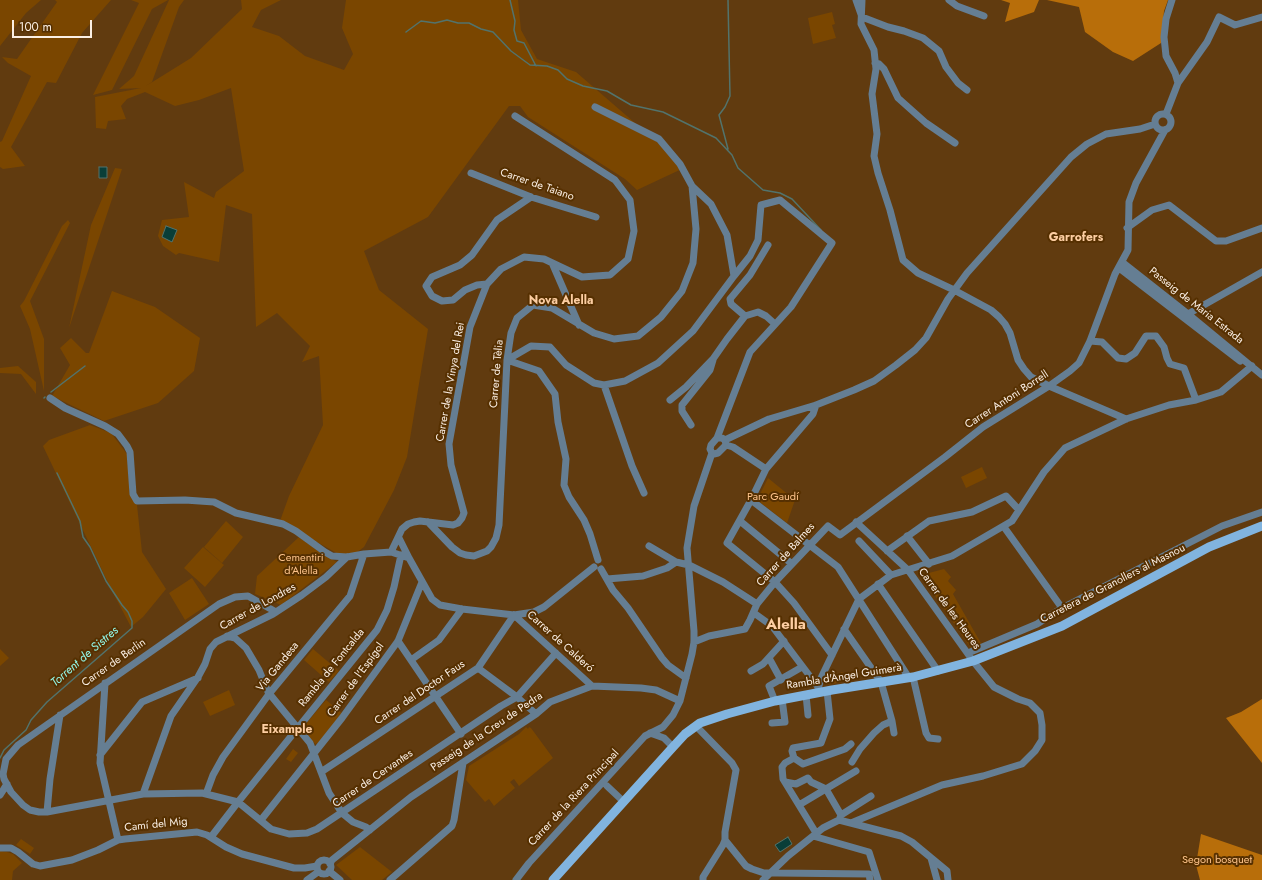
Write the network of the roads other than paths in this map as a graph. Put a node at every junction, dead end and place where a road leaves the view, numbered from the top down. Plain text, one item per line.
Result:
1 (856, 0) edge
2 (862, 0) edge
3 (949, 0) edge
4 (1172, 0) edge
5 (984, 16) dead end
6 (862, 17) junction
7 (1262, 17) edge
8 (875, 62) junction
9 (1178, 83) junction
10 (967, 90) dead end
11 (595, 107) dead end
12 (1166, 114) junction
13 (515, 116) dead end
14 (1155, 124) junction
15 (1165, 130) junction
16 (955, 143) dead end
17 (471, 173) dead end
18 (692, 186) junction
19 (531, 197) junction
20 (596, 217) dead end
21 (1127, 228) junction
22 (1262, 228) edge
23 (768, 245) dead end
24 (1128, 250) junction
25 (553, 265) junction
26 (1120, 265) junction
27 (1134, 271) junction
28 (1262, 272) edge
29 (734, 276) junction
30 (487, 284) junction
31 (954, 290) junction
32 (1188, 314) junction
33 (746, 316) junction
34 (775, 324) junction
35 (579, 325) junction
36 (1090, 341) junction
37 (713, 359) junction
38 (507, 360) junction
39 (1251, 367) junction
40 (1262, 375) edge
41 (604, 385) junction
42 (1049, 386) junction
43 (50, 398) dead end
44 (670, 400) dead end
45 (1196, 400) junction
46 (816, 405) junction
47 (1126, 420) junction
48 (691, 425) dead end
49 (717, 438) junction
50 (725, 442) junction
51 (712, 453) junction
52 (766, 469) junction
53 (644, 493) dead end
54 (752, 500) junction
55 (1019, 510) junction
56 (1262, 512) edge
57 (740, 521) junction
58 (428, 522) junction
59 (856, 522) junction
60 (1262, 526) edge
61 (1004, 527) junction
62 (840, 535) joint
63 (907, 536) junction
64 (399, 538) junction
65 (859, 541) dead end
66 (810, 545) junction
67 (649, 546) dead end
68 (887, 551) junction
69 (391, 552) junction
70 (364, 554) junction
71 (401, 555) junction
72 (347, 557) junction
73 (409, 558) junction
74 (676, 562) junction
75 (792, 564) junction
76 (929, 564) junction
77 (598, 565) junction
78 (688, 565) junction
79 (908, 570) junction
80 (892, 575) junction
81 (607, 579) junction
82 (422, 582) junction
83 (775, 582) junction
84 (878, 584) junction
85 (859, 598) junction
86 (757, 604) junction
87 (1062, 608) junction
88 (462, 609) junction
89 (276, 612) junction
90 (754, 613) junction
91 (526, 614) junction
92 (514, 616) junction
93 (524, 625) junction
94 (844, 629) junction
95 (227, 636) junction
96 (398, 641) junction
97 (783, 641) junction
98 (694, 642) junction
99 (556, 653) junction
100 (832, 655) junction
101 (970, 657) junction
102 (769, 658) junction
103 (411, 660) junction
104 (802, 667) junction
105 (478, 668) junction
106 (751, 671) dead end
107 (938, 671) junction
108 (198, 677) junction
109 (686, 678) junction
110 (911, 678) junction
111 (781, 680) junction
112 (882, 682) junction
113 (105, 683) junction
114 (592, 686) junction
115 (821, 690) junction
116 (269, 694) junction
117 (806, 695) junction
118 (435, 697) junction
119 (517, 697) junction
120 (779, 700) junction
121 (680, 701) junction
122 (536, 714) junction
123 (60, 715) junction
124 (808, 715) dead end
125 (892, 721) junction
126 (772, 723) dead end
127 (696, 726) junction
128 (663, 727) junction
129 (298, 728) junction
130 (650, 733) junction
131 (894, 733) dead end
132 (461, 734) junction
133 (664, 738) junction
134 (938, 739) dead end
135 (851, 744) dead end
136 (673, 747) junction
137 (314, 754) junction
138 (100, 755) junction
139 (794, 758) junction
140 (852, 762) dead end
141 (463, 763) junction
142 (856, 771) dead end
143 (321, 772) junction
144 (610, 776) junction
145 (785, 782) junction
146 (7, 784) junction
147 (608, 786) junction
148 (826, 789) junction
149 (597, 790) junction
150 (143, 794) junction
151 (206, 794) junction
152 (0, 795) edge
153 (871, 796) dead end
154 (108, 800) junction
155 (238, 802) junction
156 (624, 802) junction
157 (799, 805) junction
158 (47, 812) junction
159 (342, 813) junction
160 (840, 817) junction
161 (261, 820) junction
162 (851, 823) junction
163 (370, 830) junction
164 (815, 834) junction
165 (211, 837) junction
166 (118, 840) junction
167 (725, 840) junction
168 (0, 848) edge
169 (930, 858) junction
170 (330, 867) junction
171 (318, 869) junction
172 (769, 873) junction
173 (839, 877) edge
174 (307, 880) edge
175 (340, 880) edge
176 (390, 880) edge
177 (516, 880) edge
178 (553, 880) edge
179 (703, 880) edge
180 (763, 880) edge
181 (870, 880) edge
182 (878, 880) edge
183 (937, 880) edge
184 (948, 880) edge

1 - 6 street
2 - 6 street
3 - 5 street
4 - 9 street
6 - 8 street
6 - 10 street
7 - 9 street
8 - 16 street
8 - 31 street
9 - 12 street
11 - 18 street, Carrer de Tèlia
12 - 14 street
12 - 15 street
13 - 25 street, Carrer de la Vinya del Rei
14 - 15 street
14 - 31 street
15 - 21 street, Passeig de Maria Estrada
17 - 19 street, Carrer de Taiano
18 - 29 street
18 - 35 street, Carrer de Tèlia
19 - 20 street, Carrer de Taiano
19 - 30 street
21 - 22 street
21 - 24 street, Passeig de Maria Estrada
23 - 33 street
24 - 26 street, Carrer Antoni Borrell
24 - 27 street, Passeig de Maria Estrada
25 - 30 street, Carrer de la Vinya del Rei
25 - 35 street
26 - 27 street, Passeig de Maria Estrada
26 - 36 street, Carrer Antoni Borrell
26 - 39 street
27 - 32 street, Passeig de Maria Estrada
28 - 32 street
29 - 34 street
29 - 41 street
30 - 58 street, Carrer de la Vinya del Rei
31 - 42 street
31 - 46 street
32 - 39 street, Passeig de Maria Estrada
33 - 34 street
33 - 37 street
34 - 49 street
35 - 38 street, Carrer de Tèlia
36 - 42 street, Carrer Antoni Borrell
36 - 45 street
37 - 44 street
37 - 48 street
38 - 41 street
38 - 58 street, Carrer de Tèlia
38 - 77 street
39 - 40 street, Passeig de Maria Estrada
39 - 45 street
41 - 53 street
42 - 47 street
42 - 59 street, Carrer Antoni Borrell
43 - 72 street
45 - 47 street
46 - 50 street
46 - 52 street
47 - 55 street
49 - 50 street
49 - 51 street
50 - 51 street
50 - 52 street
51 - 78 street
52 - 54 street
54 - 57 street
54 - 66 street
55 - 61 street
55 - 63 street
56 - 87 street
57 - 75 street
57 - 83 street
58 - 64 street, Carrer de la Vinya del Rei
59 - 62 street, Carrer Antoni Borrell
59 - 68 street, Carrer de les Heures
60 - 101 main road, Carretera de Granollers al Masnou
61 - 76 street
61 - 87 street
62 - 66 street, Carrer de Balmes
63 - 68 street
63 - 76 street
64 - 69 street, Carrer de la Vinya del Rei
64 - 73 street
65 - 80 street
66 - 75 street, Carrer de Balmes
66 - 85 street
67 - 74 street
68 - 79 street, Carrer de les Heures
69 - 70 street
69 - 71 street
70 - 72 street
70 - 116 street, Via Gandesa
71 - 73 street
71 - 129 street, Rambla de Fontcalda
72 - 89 street, Carrer de Londres
73 - 82 street
74 - 78 street
74 - 81 street
75 - 83 street, Carrer de Balmes
76 - 79 street
77 - 81 street
77 - 91 street
78 - 86 street
78 - 98 street
79 - 80 street
79 - 101 street, Carrer de les Heures
80 - 84 street
81 - 109 street
82 - 88 street
82 - 96 street, Carrer de l'Espígol
83 - 86 street, Carrer de Balmes
83 - 100 street
84 - 85 street
84 - 107 street
85 - 94 street
85 - 110 street
86 - 90 street, Carrer de Balmes
87 - 101 street
88 - 92 street
88 - 103 street
89 - 95 street, Carrer de Londres
89 - 113 street, Carrer de Berlin
90 - 97 street
90 - 98 street, Carrer de Balmes
91 - 92 street
91 - 93 street
92 - 93 street, Carrer de Calderó
92 - 105 street, Carrer del Doctor Faus
93 - 99 street, Carrer de Calderó
94 - 100 street
94 - 112 street
95 - 108 street, Carrer de Londres
95 - 116 street
96 - 103 street
96 - 137 street, Carrer de l'Espígol
97 - 102 street
97 - 104 street
98 - 109 street
99 - 114 street, Carrer de Calderó
99 - 119 street, Carrer de Cervantes
100 - 115 street
101 - 107 main road, Rambla d'Àngel Guimerà
101 - 162 street, Carrer de les Heures
102 - 106 street
102 - 111 street
103 - 118 street
104 - 111 street
104 - 115 street
105 - 118 street, Carrer del Doctor Faus
105 - 119 street
107 - 110 main road, Rambla d'Àngel Guimerà
108 - 138 street
108 - 150 street, Carrer de Londres
109 - 121 street
110 - 112 main road, Rambla d'Àngel Guimerà
110 - 134 street
111 - 120 street
112 - 115 main road, Rambla d'Àngel Guimerà
112 - 125 street
113 - 123 street, Carrer de Berlin
113 - 138 street
114 - 121 street, Passeig de la Creu de Pedra
114 - 122 street, Passeig de la Creu de Pedra
115 - 117 main road, Rambla d'Àngel Guimerà
115 - 139 street
116 - 129 street
116 - 151 street, Via Gandesa
117 - 120 main road, Rambla d'Àngel Guimerà
117 - 124 street
118 - 132 street
118 - 143 street, Carrer del Doctor Faus
119 - 122 street
119 - 132 street, Carrer de Cervantes
120 - 126 street
120 - 127 main road, Rambla d'Àngel Guimerà
121 - 128 street
122 - 141 street, Passeig de la Creu de Pedra
123 - 146 street, Carrer de Berlin
123 - 158 street
125 - 131 street
125 - 140 street
127 - 136 main road
127 - 167 street
128 - 130 street
128 - 133 street
129 - 137 street
129 - 155 street, Rambla de Fontcalda
130 - 133 street
130 - 144 street, Carrer de la Riera Principal
132 - 159 street, Carrer de Cervantes
133 - 136 street
135 - 139 street
136 - 156 main road
137 - 143 street
137 - 161 street, Carrer de l'Espígol
138 - 154 street
139 - 145 street
141 - 163 street, Passeig de la Creu de Pedra
141 - 176 street
142 - 148 street
143 - 159 street
144 - 147 street
144 - 149 street, Carrer de la Riera Principal
145 - 148 street
145 - 157 street
146 - 152 street
146 - 158 street
147 - 149 street
147 - 156 street
148 - 157 street
148 - 160 street
149 - 177 street, Carrer de la Riera Principal
150 - 151 street
150 - 154 street
151 - 155 street
153 - 160 street
154 - 158 street
154 - 166 street
155 - 161 street, Carrer de Cervantes
155 - 165 street, Rambla de Fontcalda
156 - 178 main road
157 - 164 street
159 - 161 street, Carrer de Cervantes
159 - 163 street
160 - 162 street
160 - 164 street
162 - 169 street
163 - 170 street, Passeig de la Creu de Pedra
164 - 172 street
164 - 182 street
165 - 166 street, Camí del Mig
165 - 171 street, Camí del Mig
166 - 168 street, Camí del Mig
167 - 172 street
167 - 179 street
169 - 183 street
169 - 184 street
170 - 171 street
170 - 171 street
170 - 175 street
171 - 174 street
172 - 173 street
172 - 180 street
173 - 181 street

